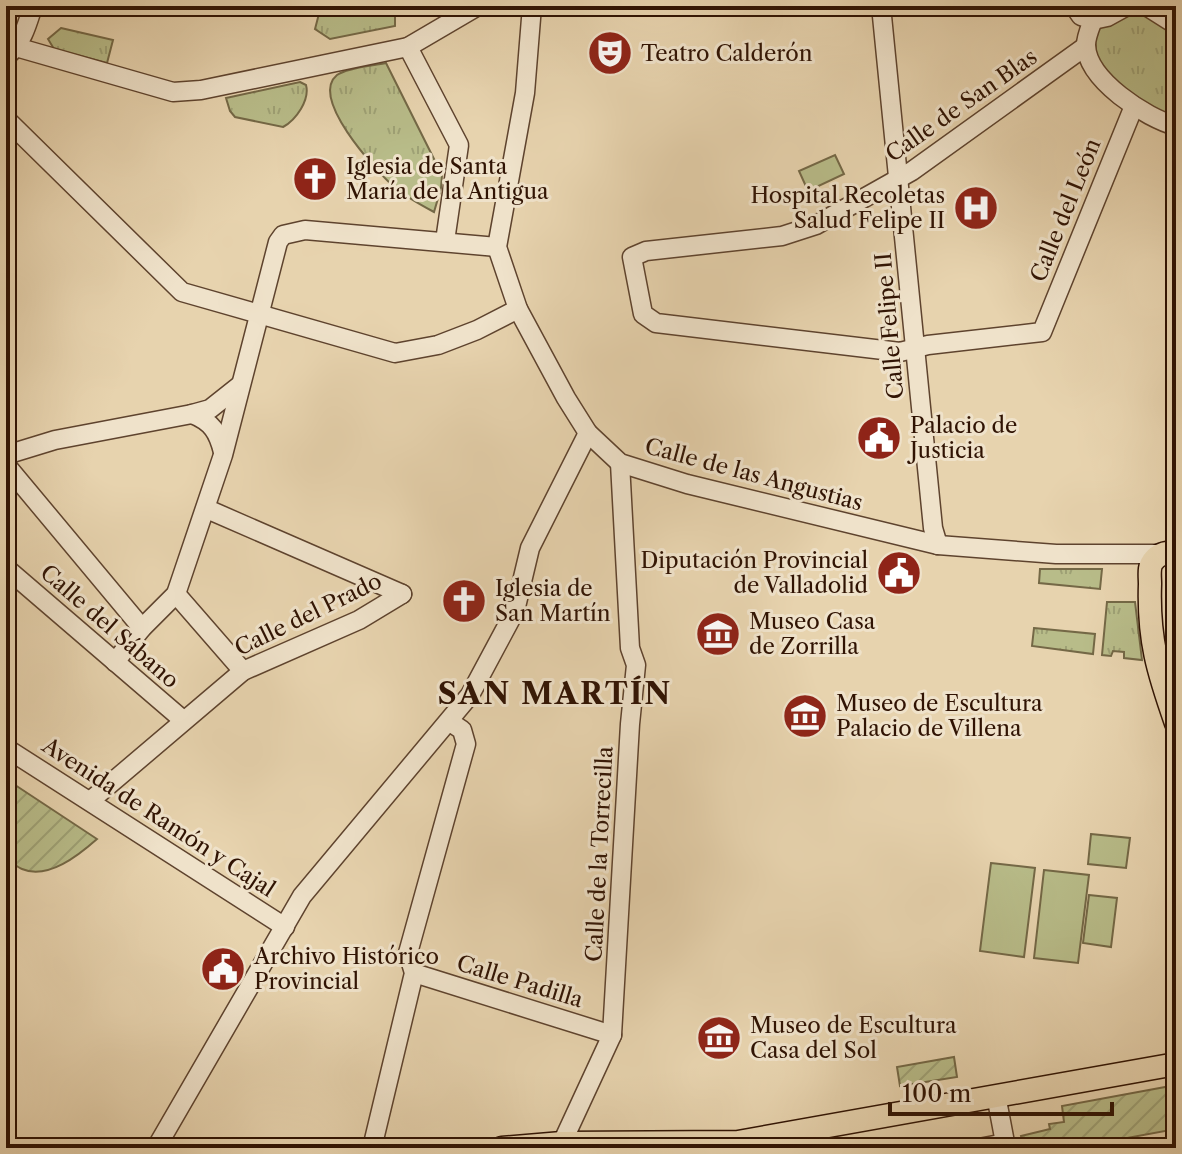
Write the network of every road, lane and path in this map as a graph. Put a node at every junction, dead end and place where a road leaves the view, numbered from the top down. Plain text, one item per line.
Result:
1 (33, 6) edge
2 (478, 6) edge
3 (518, 6) edge
4 (532, 6) edge
5 (881, 6) edge
6 (1074, 6) edge
7 (1127, 6) edge
8 (1146, 6) edge
9 (1093, 20) junction
10 (1176, 25) edge
11 (532, 30) junction
12 (1086, 46) junction
13 (408, 47) junction
14 (9, 51) edge
15 (1134, 106) junction
16 (7, 120) edge
17 (1168, 124) edge
18 (899, 178) junction
19 (445, 241) junction
20 (497, 247) junction
21 (518, 309) junction
22 (258, 315) junction
23 (915, 349) junction
24 (239, 386) junction
25 (192, 414) junction
26 (588, 433) junction
27 (6, 455) edge
28 (223, 455) junction
29 (620, 463) junction
30 (6, 465) edge
31 (207, 509) junction
32 (938, 545) junction
33 (1156, 556) edge
34 (6, 568) edge
35 (176, 594) junction
36 (142, 628) junction
37 (115, 662) junction
38 (243, 671) junction
39 (1171, 694) edge
40 (183, 720) junction
41 (450, 722) junction
42 (1176, 723) edge
43 (6, 748) edge
44 (90, 801) junction
45 (285, 927) junction
46 (414, 973) junction
47 (612, 1035) junction
48 (1176, 1064) edge
49 (996, 1095) junction
50 (738, 1145) edge
51 (561, 1146) edge
52 (1005, 1146) edge
53 (156, 1148) edge
54 (372, 1148) edge
55 (502, 1148) edge
56 (979, 1148) edge

1 - 14 street
2 - 13 street
3 - 11 street
4 - 11 street, Calle de las Angustias
5 - 18 street, Calle Felipe II
6 - 9 street
7 - 9 street
8 - 10 street
9 - 12 street
11 - 20 street, Calle de las Angustias
12 - 15 street
12 - 18 street, Calle de San Blas
13 - 14 street
13 - 19 street
15 - 17 street
15 - 23 street, Calle del León
16 - 22 street
18 - 23 street, Calle Felipe II
18 - 23 street, Calle de San Blas
19 - 20 street
19 - 22 street
20 - 21 street, Calle de las Angustias
21 - 22 street
21 - 26 street, Calle de las Angustias
22 - 24 street
23 - 32 street, Calle Felipe II
24 - 25 street
24 - 28 street
25 - 27 street
25 - 28 street
26 - 29 street, Calle de las Angustias
26 - 41 street
28 - 31 street
29 - 32 street, Calle de las Angustias
29 - 47 street, Calle de la Torrecilla
30 - 36 street
31 - 35 street
31 - 38 street, Calle del Prado
32 - 33 street, Calle de las Angustias
33 - 39 main road
34 - 37 street, Calle del Sábano
35 - 36 street
35 - 38 street
36 - 37 street
37 - 40 street, Calle del Sábano
38 - 40 street, Calle del Prado
39 - 42 main road
40 - 44 street, Calle del Prado
41 - 45 street
41 - 46 street
43 - 44 street, Avenida de Ramón y Cajal
44 - 45 street, Avenida de Ramón y Cajal
45 - 53 street
46 - 47 street, Calle Padilla
46 - 54 street
47 - 51 street, Calle de la Torrecilla
48 - 49 main road
49 - 50 main road
49 - 52 street
50 - 51 main road
51 - 55 main road
52 - 56 street

